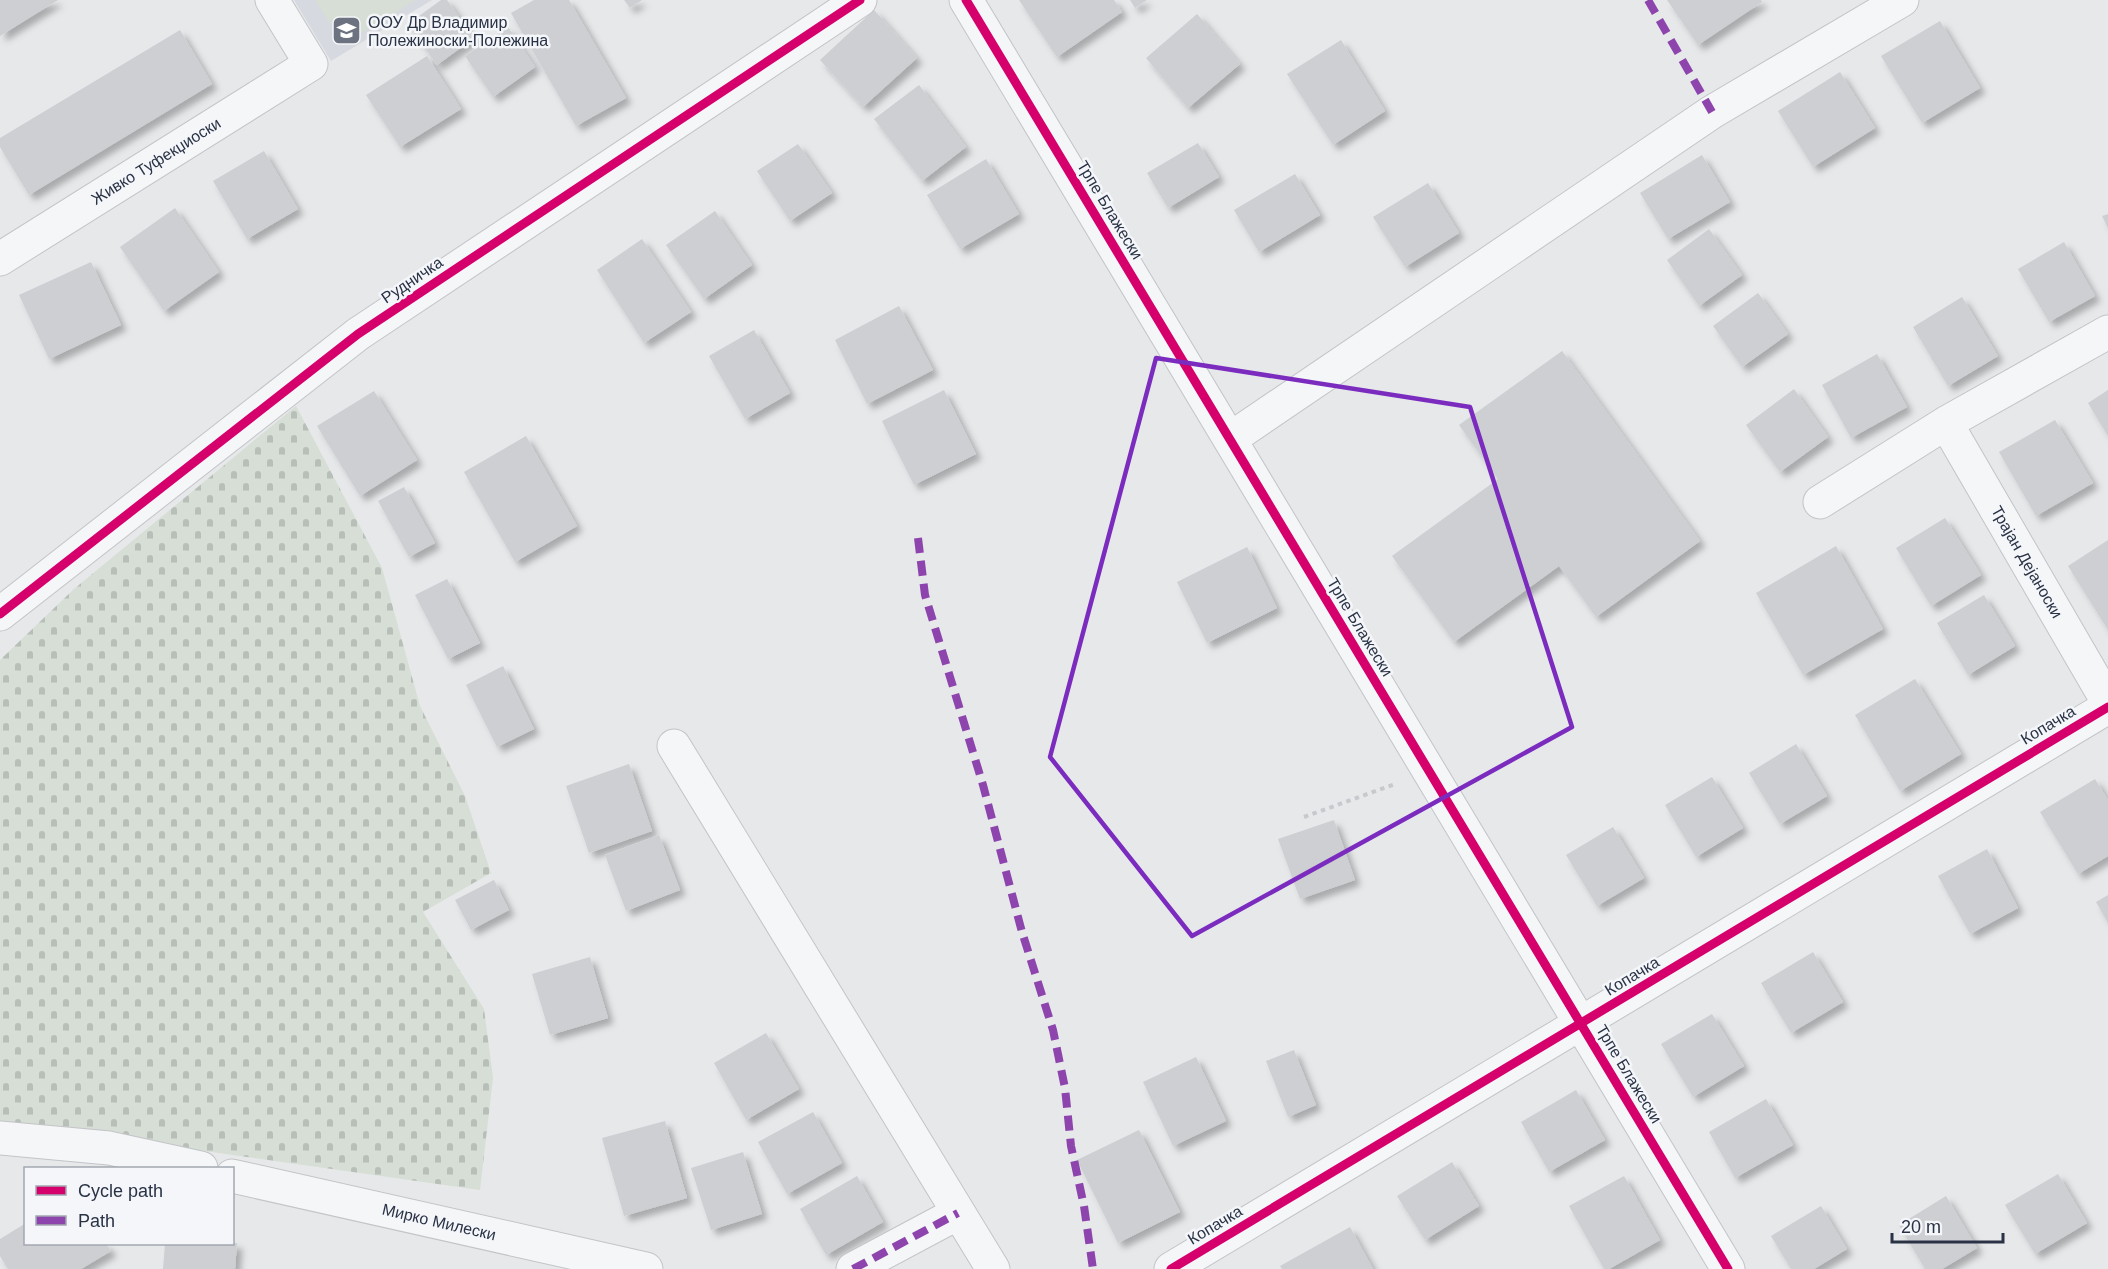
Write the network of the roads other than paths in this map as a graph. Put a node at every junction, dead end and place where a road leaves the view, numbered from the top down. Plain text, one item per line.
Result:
1 (273, 0) edge
2 (860, 0) edge
3 (966, 0) edge
4 (1902, 0) edge
5 (0, 259) edge
6 (2108, 332) edge
7 (1946, 423) junction
8 (1230, 439) junction
9 (1820, 502) dead end
10 (0, 614) edge
11 (2108, 702) edge
12 (2108, 707) edge
13 (674, 746) dead end
14 (1581, 1024) junction
15 (0, 1138) edge
16 (196, 1167) edge
17 (234, 1176) edge
18 (958, 1213) junction
19 (646, 1269) edge
20 (853, 1269) edge
21 (993, 1269) edge
22 (1171, 1269) edge
23 (1728, 1269) edge

1 - 5 street, Живко Туфекџиоски
2 - 10 street, Рудничка
3 - 8 street, Трпе Блажески
4 - 8 street
6 - 7 street
7 - 9 street
7 - 11 street, Трајан Дејаноски
8 - 14 street, Трпе Блажески
12 - 14 street, Копачка
13 - 18 street
14 - 22 street, Копачка
14 - 23 street, Трпе Блажески
15 - 16 street
17 - 19 street, Мирко Милески
18 - 20 street
18 - 21 street

